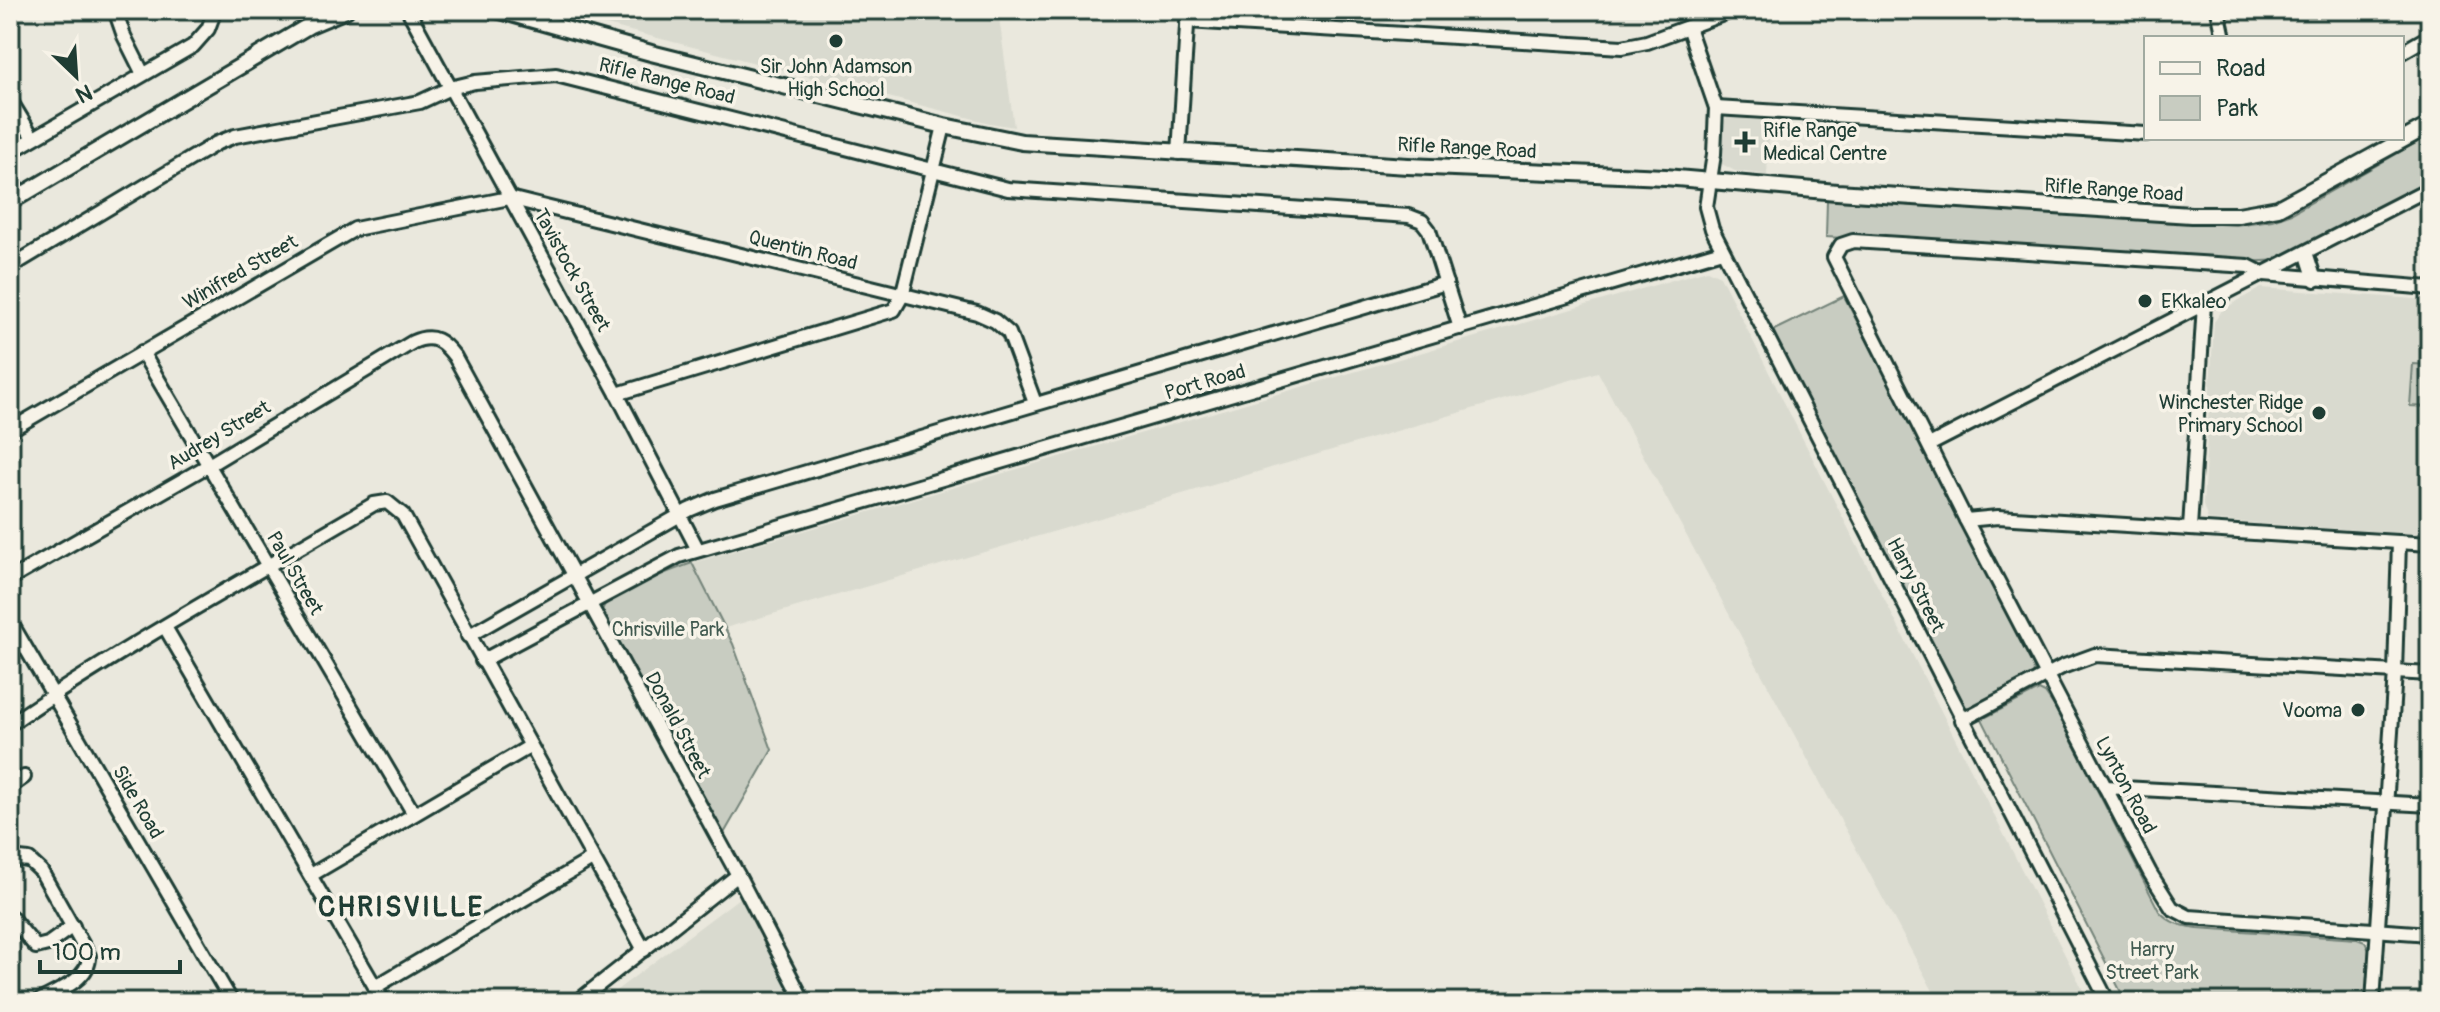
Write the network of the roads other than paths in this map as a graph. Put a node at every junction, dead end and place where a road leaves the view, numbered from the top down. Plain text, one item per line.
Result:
1 (115, 10) edge
2 (215, 10) edge
3 (346, 10) edge
4 (408, 10) edge
5 (497, 10) edge
6 (1734, 10) edge
7 (2218, 10) edge
8 (1187, 16) edge
9 (1688, 27) junction
10 (2224, 36) edge
11 (2430, 36) edge
12 (2404, 51) edge
13 (143, 74) junction
14 (450, 88) junction
15 (10, 100) edge
16 (1716, 108) junction
17 (2430, 125) edge
18 (944, 126) junction
19 (2144, 134) edge
20 (33, 138) junction
21 (2403, 140) edge
22 (2404, 140) edge
23 (10, 152) edge
24 (1179, 153) junction
25 (932, 170) junction
26 (1712, 181) junction
27 (2430, 188) edge
28 (509, 198) junction
29 (10, 202) edge
30 (1722, 251) junction
31 (2306, 252) junction
32 (10, 267) edge
33 (2264, 274) junction
34 (2315, 280) junction
35 (1446, 283) junction
36 (2430, 288) edge
37 (902, 296) junction
38 (2204, 304) junction
39 (1460, 328) junction
40 (447, 347) joint
41 (142, 352) junction
42 (617, 394) junction
43 (1035, 403) junction
44 (10, 430) edge
45 (1929, 445) junction
46 (209, 465) junction
47 (681, 515) junction
48 (1966, 520) junction
49 (2190, 528) junction
50 (2399, 542) junction
51 (2430, 544) edge
52 (698, 550) junction
53 (267, 566) junction
54 (575, 577) junction
55 (10, 579) edge
56 (589, 602) junction
57 (10, 621) edge
58 (165, 627) junction
59 (468, 636) junction
60 (482, 661) junction
61 (2395, 672) junction
62 (2430, 674) edge
63 (2046, 675) junction
64 (53, 695) junction
65 (1962, 720) junction
66 (10, 724) edge
67 (529, 747) junction
68 (24, 777) dead end
69 (10, 787) edge
70 (2105, 787) junction
71 (2386, 802) junction
72 (2430, 805) edge
73 (414, 814) junction
74 (10, 858) edge
75 (592, 859) junction
76 (311, 875) junction
77 (738, 875) junction
78 (10, 916) edge
79 (73, 926) junction
80 (2377, 931) junction
81 (2430, 934) edge
82 (644, 950) junction
83 (375, 987) junction
84 (10, 994) edge
85 (803, 999) edge
86 (20, 1002) edge
87 (37, 1002) edge
88 (232, 1002) edge
89 (384, 1002) edge
90 (577, 1002) edge
91 (2108, 1002) edge
92 (2373, 1002) edge

1 - 13 street
2 - 13 street
3 - 29 main road
4 - 14 street, Tavistock Street
5 - 18 main road, Rifle Range Road
6 - 9 street
7 - 10 street
8 - 9 street
8 - 24 street
9 - 16 street
11 - 12 street
13 - 20 street
14 - 25 street, Rifle Range Road
14 - 28 street, Tavistock Street
14 - 32 street, Rifle Range Road
15 - 20 street
16 - 19 street
16 - 26 street, Harry Street
17 - 22 main road, Rifle Range Road
18 - 24 main road, Rifle Range Road
18 - 25 street
20 - 23 street
21 - 26 main road, Rifle Range Road
24 - 26 main road, Rifle Range Road
25 - 35 street, Rifle Range Road
25 - 37 street
26 - 30 street, Harry Street
27 - 31 street
28 - 37 street, Quentin Road
28 - 41 street, Winifred Street
28 - 42 street, Tavistock Street
30 - 39 street, Port Road
30 - 65 street, Harry Street
31 - 33 street
31 - 34 street
33 - 34 street
33 - 38 street
33 - 45 street, Lynton Road
34 - 36 street
35 - 39 street, Rifle Range Road
35 - 43 street, Port Road
37 - 42 street
37 - 43 street, Quentin Road
38 - 45 street
38 - 49 street
39 - 52 street, Port Road
40 - 46 street, Audrey Street
40 - 54 street, Donald Street
41 - 44 street, Winifred Street
41 - 46 street, Paul Street
42 - 47 street, Tavistock Street
43 - 47 street, Port Road
45 - 48 street, Lynton Road
46 - 53 street, Paul Street
46 - 55 street, Audrey Street
47 - 52 street, Tavistock Street
47 - 54 street, Port Road
48 - 49 street
48 - 63 street, Lynton Road
49 - 50 street
50 - 51 street
50 - 61 street
52 - 56 street, Port Road
53 - 58 street
53 - 59 street
53 - 73 street, Paul Street
54 - 56 street, Donald Street
54 - 59 street, Port Road
56 - 60 street, Port Road
56 - 77 street, Donald Street
57 - 64 street, Side Road
58 - 64 street
58 - 76 street
59 - 60 street
60 - 67 street
61 - 62 street
61 - 63 street
61 - 71 street
63 - 65 street
63 - 70 street, Lynton Road
64 - 66 street
64 - 88 street, Side Road
65 - 91 street, Harry Street
67 - 73 street
67 - 75 street
68 - 69 street
70 - 71 street
70 - 80 street, Lynton Road
71 - 72 street
71 - 80 street
73 - 76 street
74 - 79 street
75 - 82 street
75 - 83 street
76 - 83 street
77 - 82 street
77 - 85 street, Donald Street
78 - 79 street
79 - 87 street
80 - 81 street, Lynton Road
80 - 92 street
82 - 90 street
83 - 89 street
84 - 86 street

